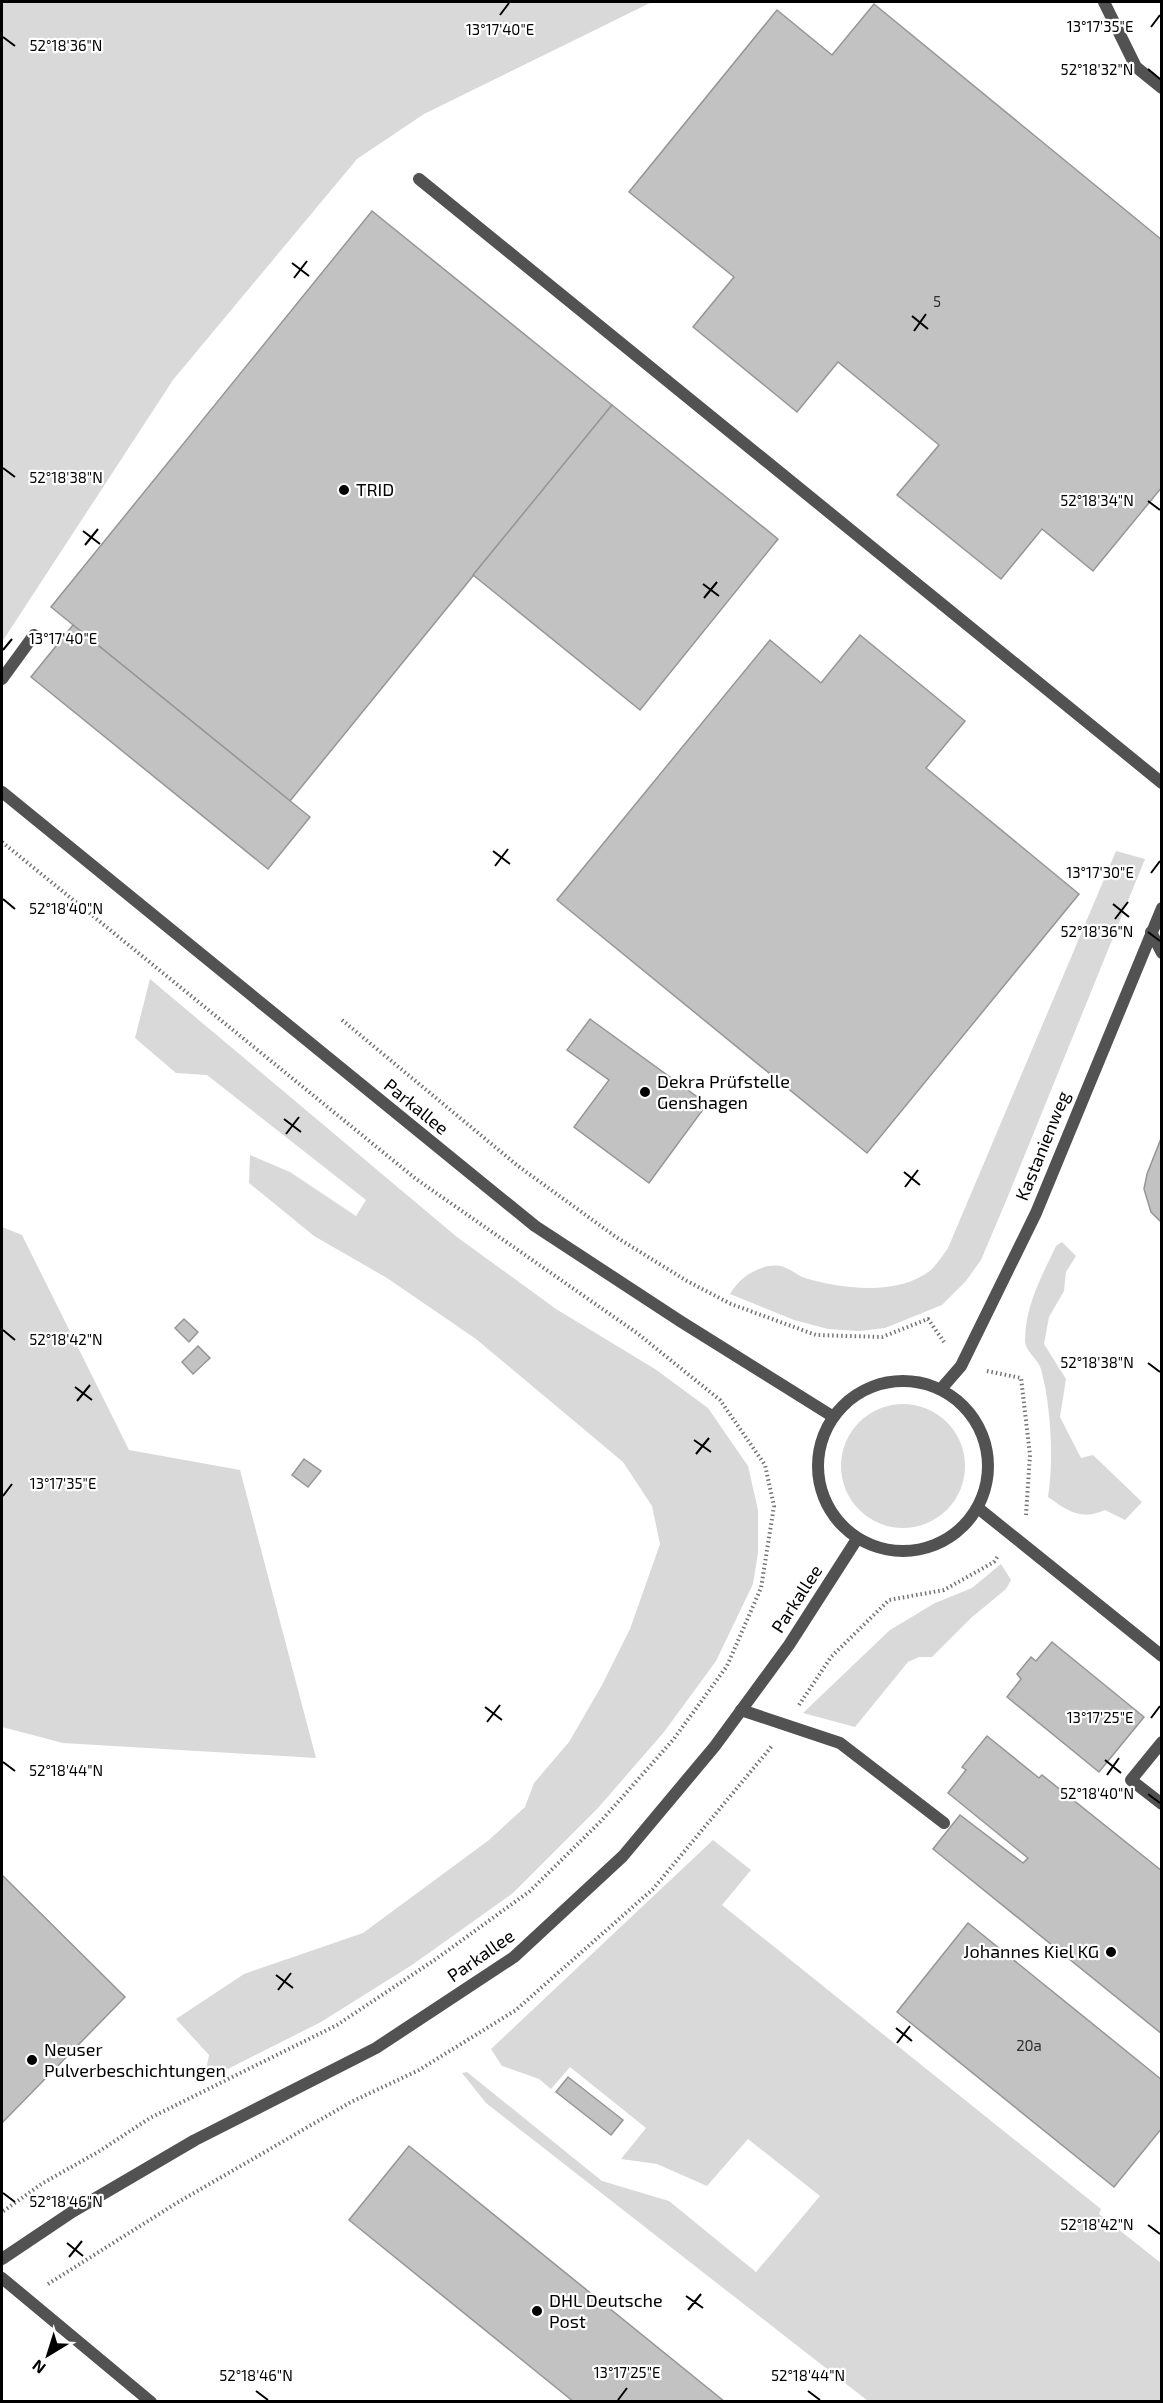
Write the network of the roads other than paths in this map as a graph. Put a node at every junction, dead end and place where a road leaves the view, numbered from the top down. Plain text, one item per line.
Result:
1 (1104, 2) edge
2 (1161, 88) edge
3 (419, 179) dead end
4 (34, 635) dead end
5 (2, 679) edge
6 (1161, 783) edge
7 (2, 792) edge
8 (1161, 908) edge
9 (1156, 934) edge
10 (1161, 941) edge
11 (1161, 953) edge
12 (941, 1389) junction
13 (832, 1416) junction
14 (978, 1508) junction
15 (857, 1539) junction
16 (1161, 1656) edge
17 (741, 1710) junction
18 (1161, 1742) edge
19 (1161, 1804) edge
20 (944, 1823) dead end
21 (2, 2259) edge
22 (2, 2278) edge
23 (151, 2402) edge

1 - 2 street
3 - 6 street
4 - 5 street
7 - 13 street, Parkallee
8 - 9 street, Kastanienweg
9 - 10 street
9 - 11 street
9 - 12 street, Kastanienweg
12 - 13 street
12 - 14 street
13 - 15 street
14 - 15 street
14 - 16 street
15 - 17 street, Parkallee
17 - 20 street
17 - 21 street, Parkallee
18 - 19 street
22 - 23 street

